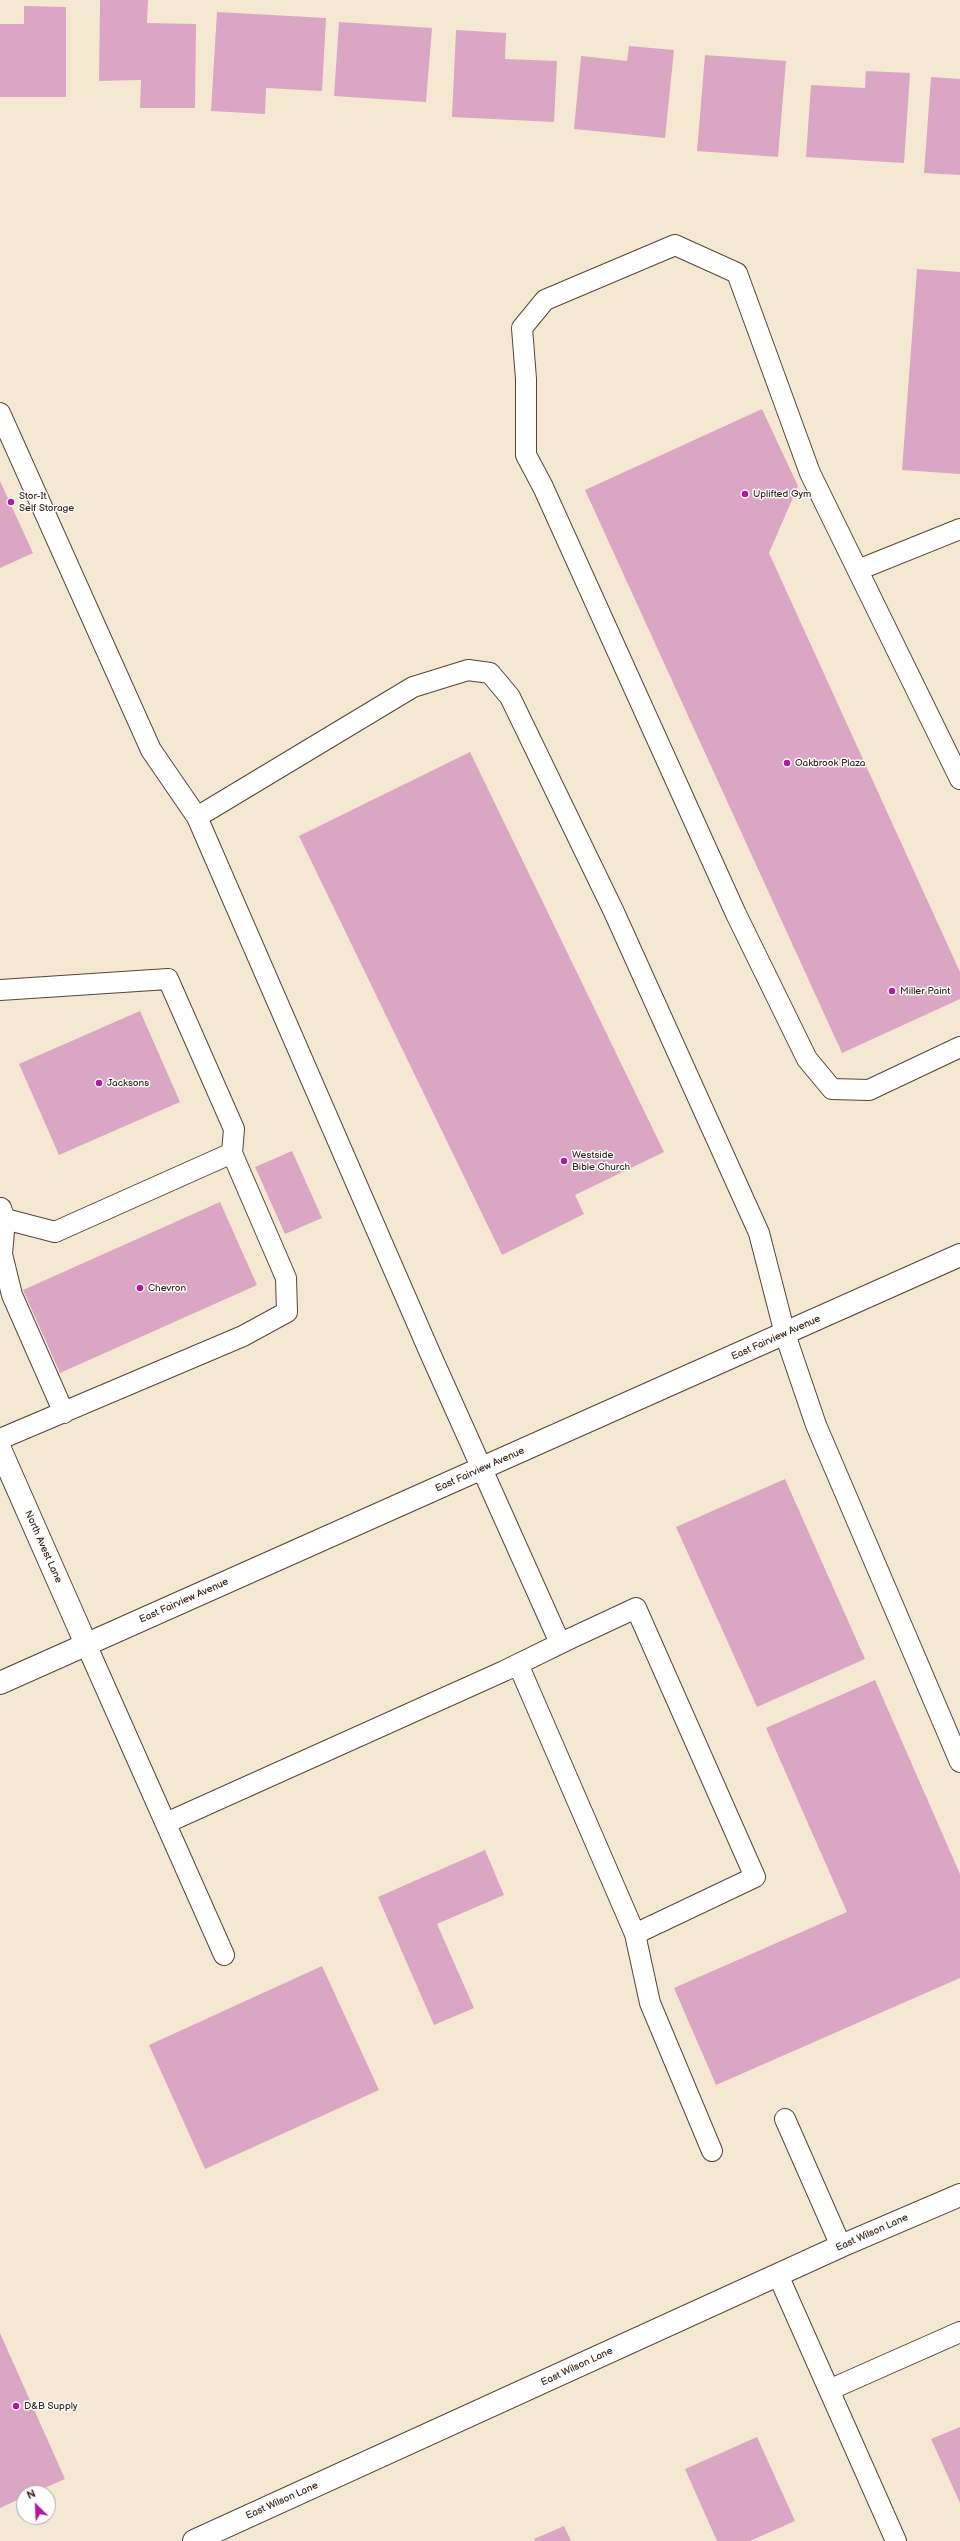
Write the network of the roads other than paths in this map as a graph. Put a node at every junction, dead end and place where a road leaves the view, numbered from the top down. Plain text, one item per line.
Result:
1 (0, 412) edge
2 (960, 529) edge
3 (858, 570) junction
4 (960, 779) edge
5 (197, 817) junction
6 (0, 990) edge
7 (960, 1047) edge
8 (232, 1153) junction
9 (2, 1215) edge
10 (960, 1255) edge
11 (785, 1334) junction
12 (64, 1412) junction
13 (0, 1440) edge
14 (0, 1449) edge
15 (482, 1470) junction
16 (560, 1643) junction
17 (86, 1644) junction
18 (518, 1664) junction
19 (0, 1683) edge
20 (960, 1762) edge
21 (166, 1822) junction
22 (634, 1934) junction
23 (224, 1955) dead end
24 (784, 2119) dead end
25 (712, 2151) dead end
26 (960, 2194) edge
27 (841, 2246) junction
28 (778, 2275) junction
29 (960, 2332) edge
30 (829, 2390) junction
31 (194, 2541) edge
32 (896, 2541) edge

1 - 5 lane
2 - 3 lane
3 - 4 lane
3 - 7 lane
5 - 11 lane
5 - 15 lane
6 - 8 lane
8 - 9 lane
8 - 12 lane
9 - 12 lane
10 - 11 street, East Fairview Avenue
11 - 15 street, East Fairview Avenue
11 - 20 lane
12 - 13 lane
14 - 17 street, North Avest Lane
15 - 16 lane
15 - 17 street, East Fairview Avenue
16 - 18 lane
16 - 22 lane
17 - 19 street, East Fairview Avenue
17 - 21 lane
18 - 21 lane
18 - 22 lane
21 - 23 lane
22 - 25 lane
24 - 27 lane
26 - 27 street, East Wilson Lane
27 - 28 street, East Wilson Lane
28 - 30 lane
28 - 31 street, East Wilson Lane
29 - 30 lane
30 - 32 lane

